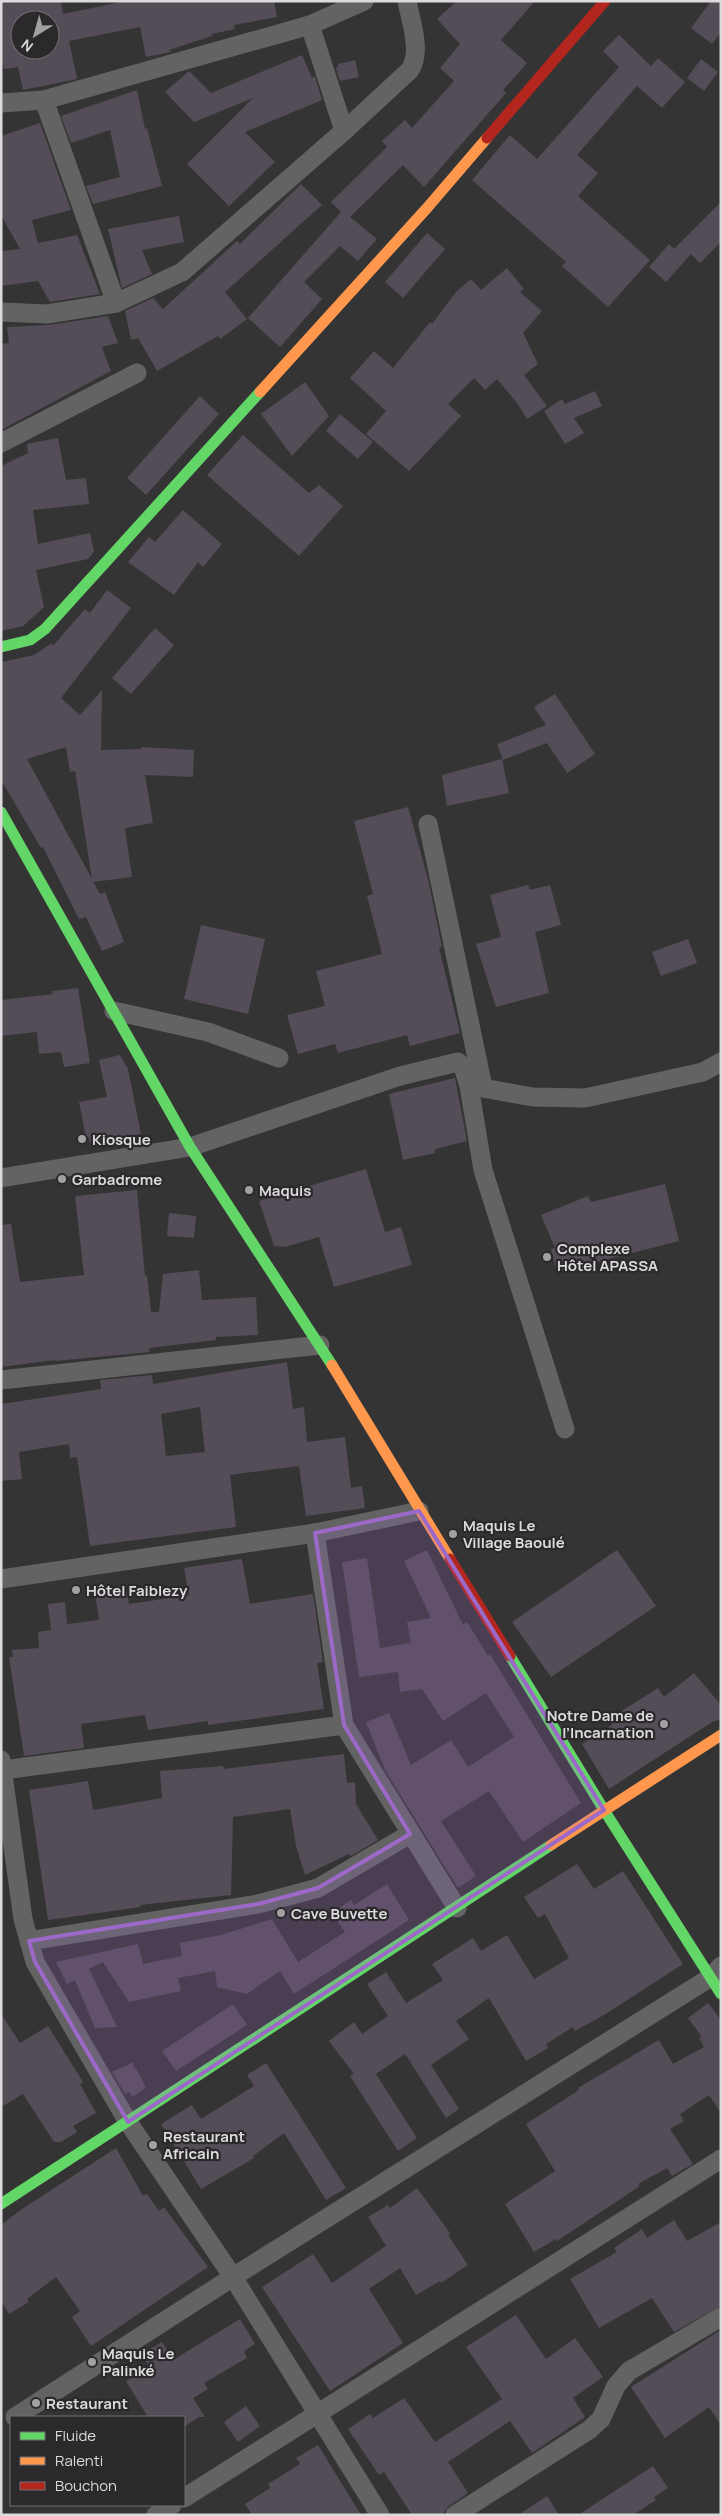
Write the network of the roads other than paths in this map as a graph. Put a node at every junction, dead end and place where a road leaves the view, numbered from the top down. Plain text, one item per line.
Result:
1 (364, 1) edge
2 (407, 1) edge
3 (605, 1) edge
4 (310, 25) junction
5 (44, 100) junction
6 (1, 103) edge
7 (344, 132) junction
8 (116, 303) junction
9 (1, 312) edge
10 (137, 373) dead end
11 (1, 443) edge
12 (1, 647) edge
13 (1, 812) edge
14 (428, 824) dead end
15 (114, 1012) junction
16 (279, 1058) dead end
17 (721, 1062) edge
18 (476, 1086) junction
19 (190, 1147) junction
20 (1, 1178) edge
21 (320, 1345) junction
22 (1, 1380) edge
23 (565, 1429) dead end
24 (420, 1511) junction
25 (316, 1533) junction
26 (1, 1579) edge
27 (344, 1726) junction
28 (721, 1735) edge
29 (2, 1765) edge
30 (4, 1793) edge
31 (604, 1810) junction
32 (410, 1834) junction
33 (457, 1908) junction
34 (29, 1941) junction
35 (716, 1972) edge
36 (721, 1994) edge
37 (128, 2122) junction
38 (721, 2159) edge
39 (1, 2204) edge
40 (233, 2277) junction
41 (721, 2317) edge
42 (317, 2415) junction
43 (17, 2416) edge
44 (185, 2497) edge
45 (170, 2506) edge
46 (460, 2513) edge
47 (156, 2515) edge
48 (380, 2515) edge

1 - 4 street
2 - 7 street
3 - 12 street
4 - 5 street
4 - 7 street
5 - 6 street
5 - 8 street
7 - 8 street
8 - 9 street
10 - 11 street
13 - 15 street
14 - 18 street
15 - 16 street
15 - 19 street
17 - 18 street
18 - 19 street
18 - 23 street
19 - 20 street
19 - 21 street
21 - 22 street
21 - 24 street
24 - 25 street
24 - 31 street
25 - 26 street
25 - 27 street
27 - 29 street
27 - 32 street
28 - 31 street
29 - 30 street
30 - 34 street
31 - 33 street
31 - 35 street
32 - 33 street
32 - 34 street
33 - 37 street
34 - 37 street
35 - 36 street
35 - 40 street
37 - 39 street
37 - 40 street
38 - 42 street
40 - 42 street
40 - 43 street
41 - 46 street
42 - 44 street
42 - 48 street
45 - 47 street

